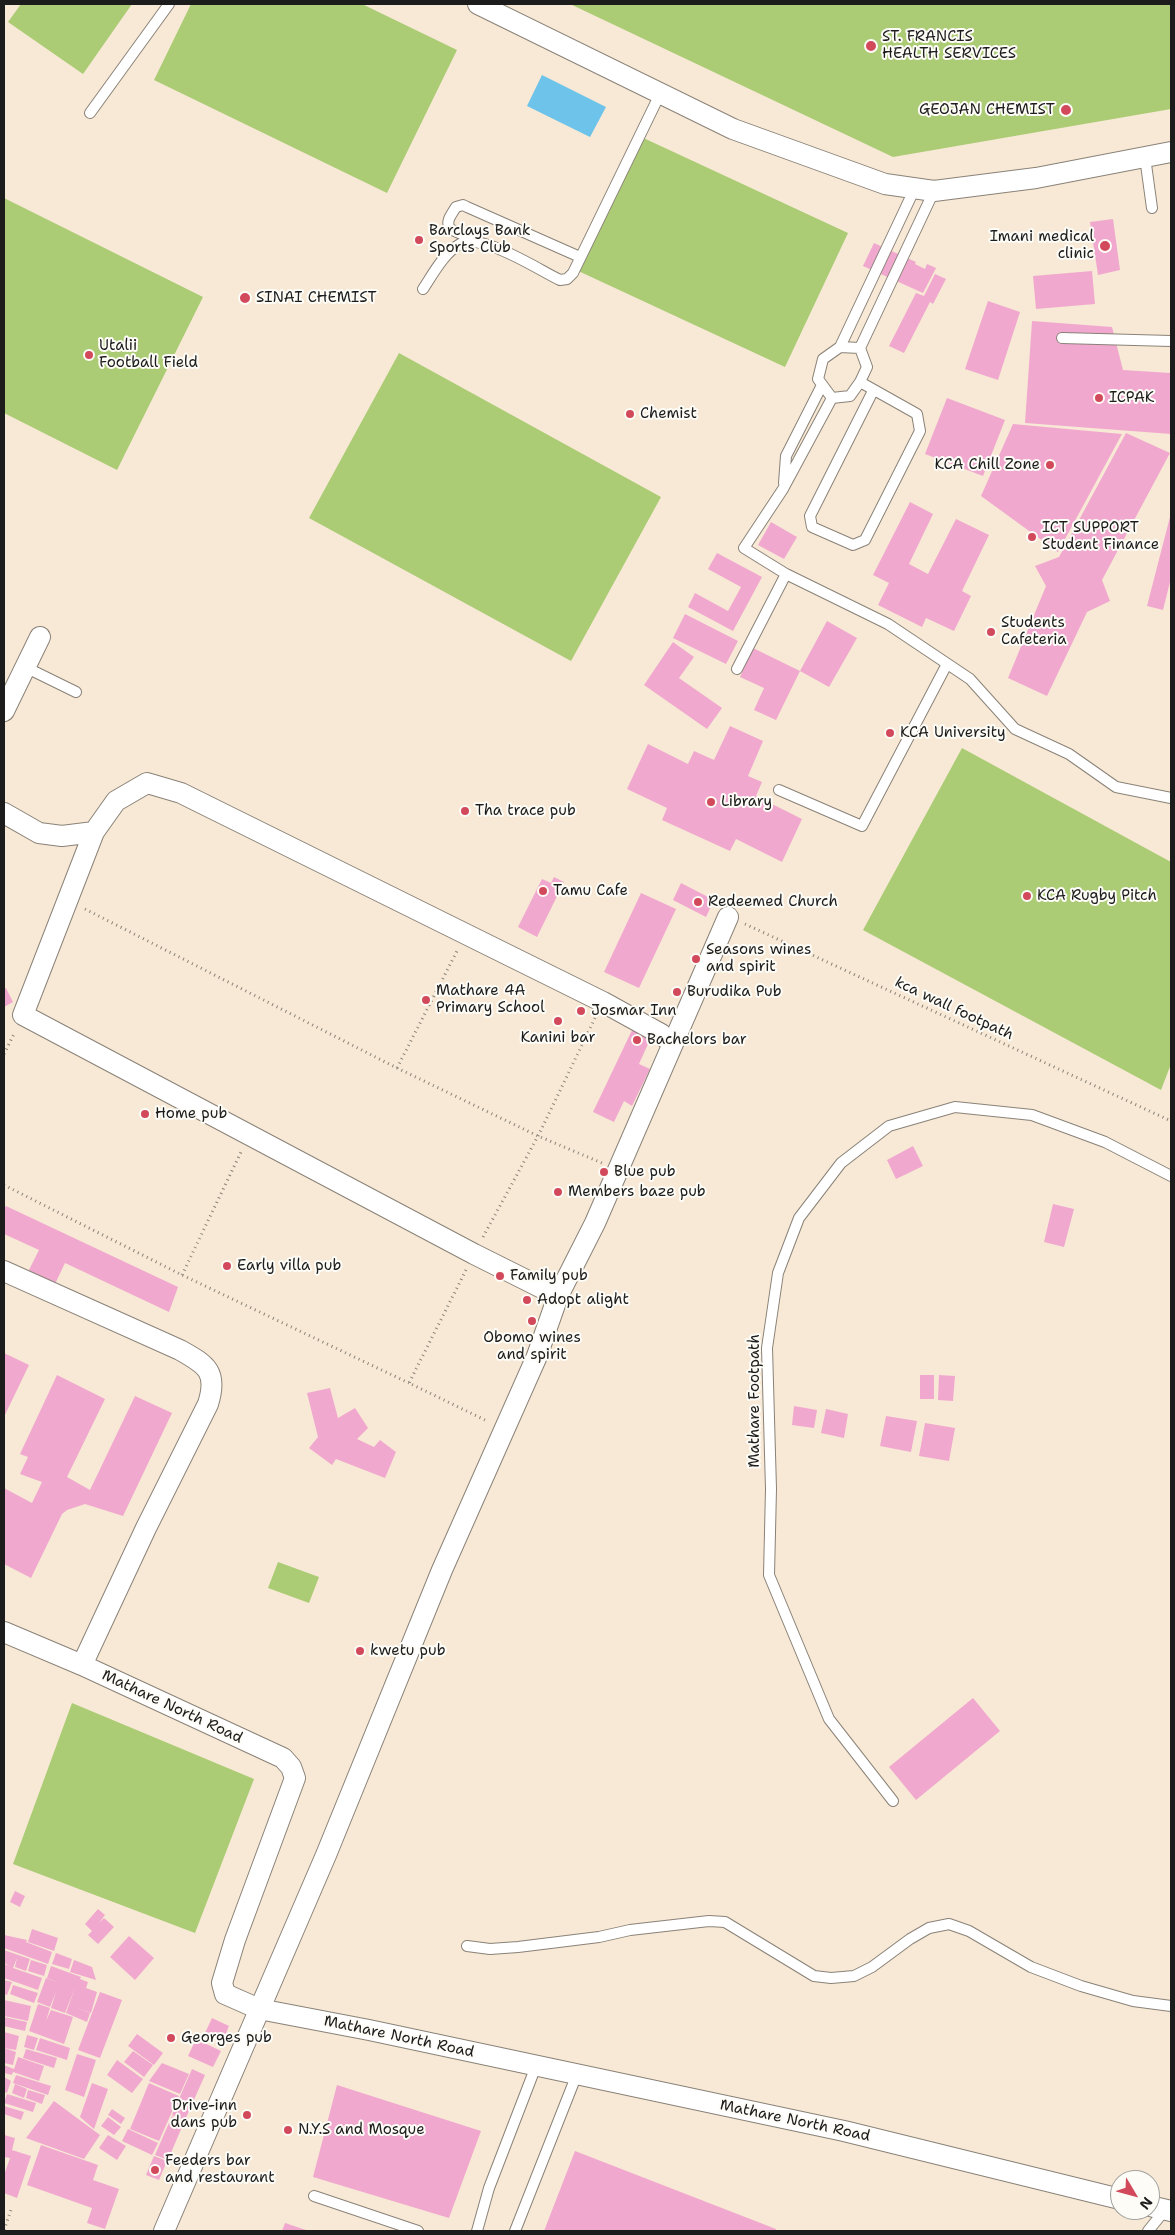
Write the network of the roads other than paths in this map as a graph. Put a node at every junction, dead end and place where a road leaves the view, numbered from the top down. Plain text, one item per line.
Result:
1 (168, 4) edge
2 (478, 4) edge
3 (660, 94) junction
4 (90, 113) dead end
5 (1171, 152) edge
6 (1145, 157) junction
7 (924, 189) junction
8 (1152, 208) dead end
9 (475, 240) junction
10 (580, 257) junction
11 (423, 289) dead end
12 (1062, 338) dead end
13 (1171, 341) edge
14 (840, 346) junction
15 (860, 348) junction
16 (860, 382) junction
17 (822, 385) junction
18 (873, 391) junction
19 (832, 398) junction
20 (783, 488) junction
21 (786, 574) junction
22 (40, 637) dead end
23 (948, 664) junction
24 (25, 667) junction
25 (737, 669) dead end
26 (76, 692) dead end
27 (4, 710) edge
28 (778, 790) dead end
29 (1171, 798) edge
30 (4, 813) edge
31 (94, 832) junction
32 (728, 917) road end
33 (672, 1043) junction
34 (1171, 1176) edge
35 (4, 1271) edge
36 (558, 1296) junction
37 (4, 1632) edge
38 (82, 1665) junction
39 (893, 1801) dead end
40 (467, 1946) dead end
41 (1171, 2006) edge
42 (259, 2009) junction
43 (536, 2066) junction
44 (577, 2074) junction
45 (314, 2196) dead end
46 (1110, 2197) edge
47 (1162, 2209) edge
48 (164, 2231) edge
49 (418, 2231) edge
50 (477, 2231) edge
51 (515, 2231) edge
52 (1148, 2231) edge

1 - 4 lane
2 - 3 street
3 - 7 street
3 - 10 lane
5 - 6 street
6 - 7 street
6 - 8 lane
7 - 14 lane
7 - 15 lane
9 - 10 lane
9 - 10 lane
9 - 11 lane
12 - 13 lane
14 - 15 lane
14 - 17 lane
15 - 16 lane
16 - 18 lane
16 - 19 lane
17 - 19 lane
17 - 20 lane
18 - 18 lane
19 - 20 lane
20 - 21 lane
21 - 23 lane
21 - 25 lane
22 - 24 street
23 - 28 lane
23 - 29 lane
24 - 26 lane
24 - 27 street
30 - 31 street
31 - 33 street
31 - 36 street
32 - 33 street
33 - 36 street
34 - 39 lane, Mathare Footpath
35 - 38 street
36 - 42 street
37 - 38 street, Mathare North Road
38 - 42 street, Mathare North Road
40 - 41 lane
42 - 43 street, Mathare North Road
42 - 48 street
43 - 44 street, Mathare North Road
43 - 50 lane
44 - 46 street, Mathare North Road
44 - 51 lane
45 - 49 lane
47 - 52 lane

